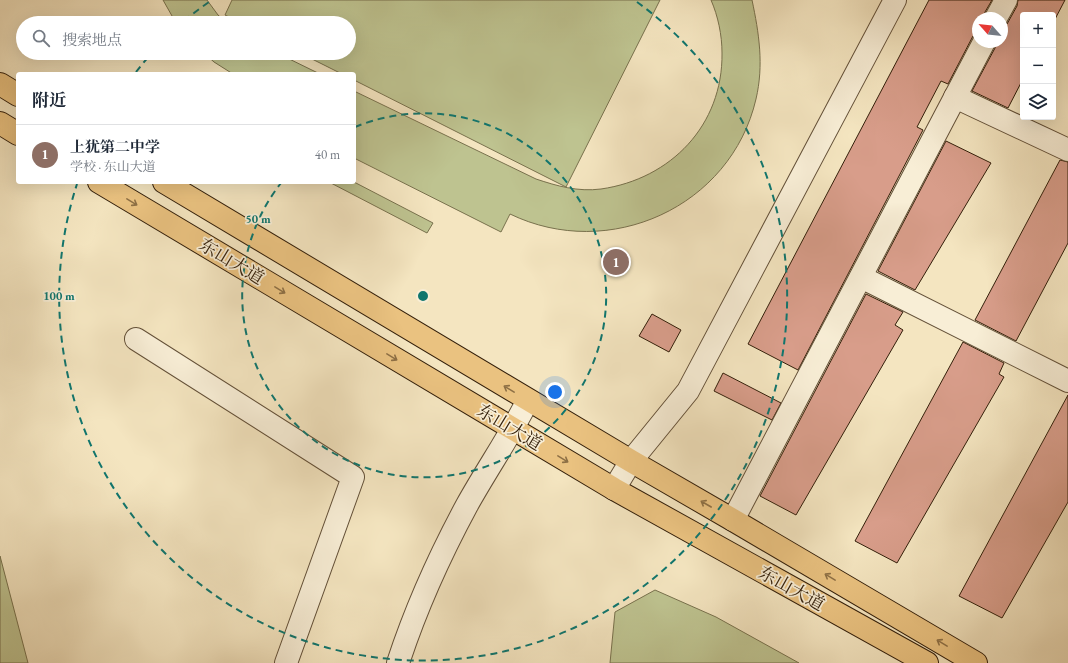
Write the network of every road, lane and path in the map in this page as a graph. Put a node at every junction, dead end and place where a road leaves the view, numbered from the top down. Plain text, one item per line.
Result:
1 (895, 0) edge
2 (1006, 0) edge
3 (999, 12) edge
4 (981, 48) edge
5 (0, 84) edge
6 (16, 94) edge
7 (955, 97) junction
8 (0, 123) edge
9 (16, 133) edge
10 (1068, 150) edge
11 (102, 184) edge
12 (167, 184) edge
13 (861, 276) junction
14 (136, 339) dead end
15 (1068, 380) edge
16 (528, 400) junction
17 (513, 429) junction
18 (631, 461) junction
19 (614, 489) junction
20 (733, 520) junction
21 (286, 663) edge
22 (398, 663) edge
23 (927, 663) edge
24 (976, 663) edge

1 - 18 street
2 - 3 street
4 - 7 street
5 - 6 main road
7 - 10 street
7 - 13 street
8 - 9 main road
11 -> 17 main road, 东山大道
16 -> 12 main road, 东山大道
13 - 15 street
13 - 20 street
14 - 21 street
16 - 17 street
16 - 18 main road, 东山大道
17 -> 19 main road, 东山大道
17 - 22 street
18 - 19 street
20 -> 18 main road, 东山大道
19 - 23 main road, 东山大道
24 -> 20 main road, 东山大道

